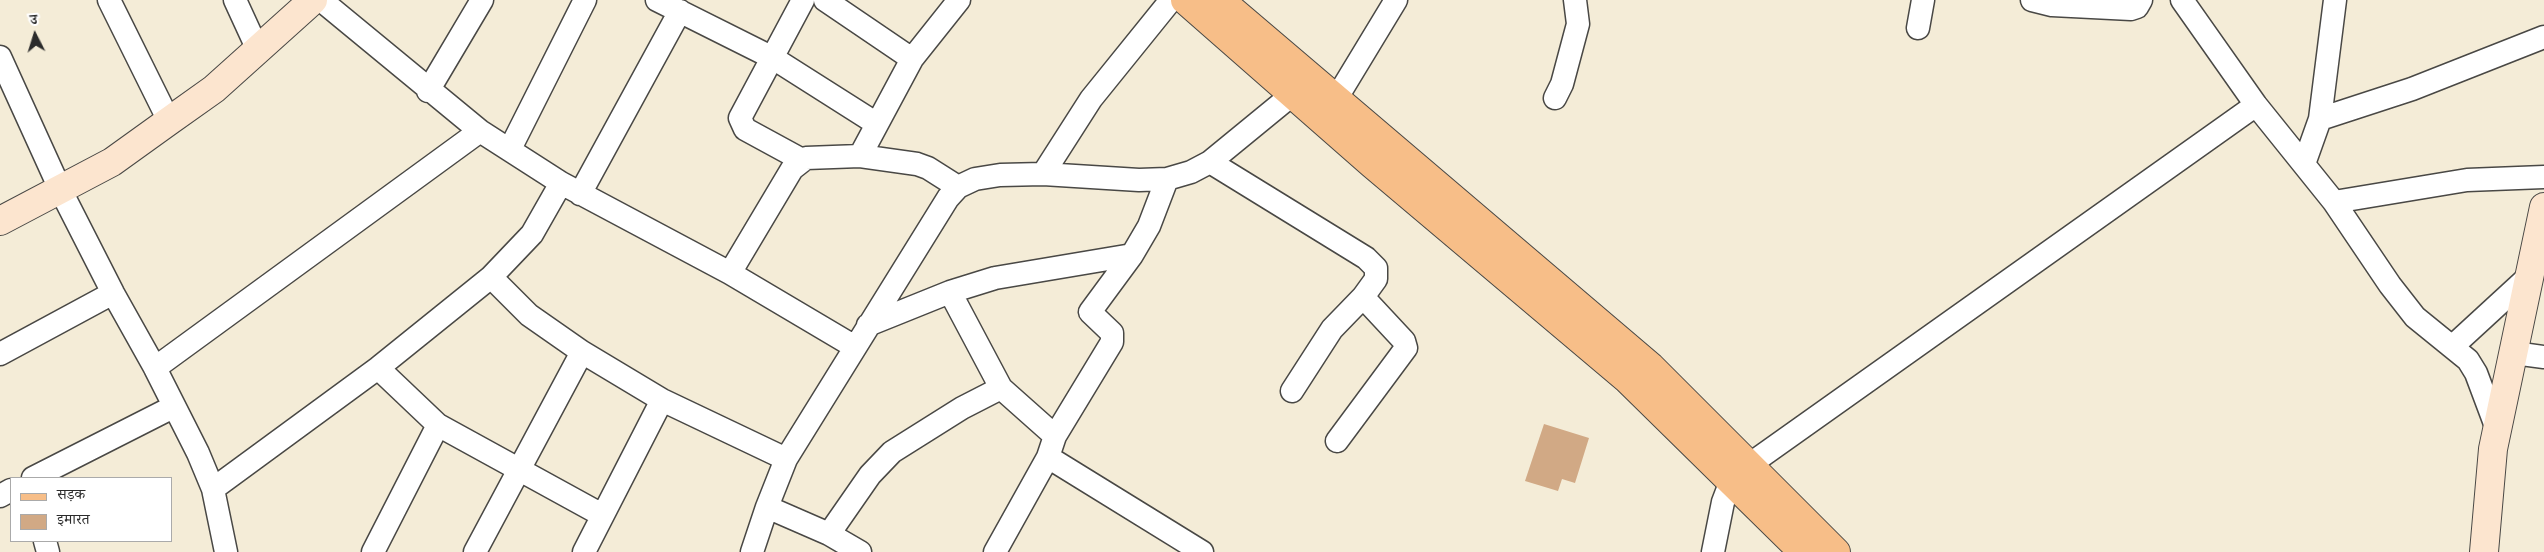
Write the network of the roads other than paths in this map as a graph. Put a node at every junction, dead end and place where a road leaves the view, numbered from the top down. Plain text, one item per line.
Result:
1 (109, 0) edge
2 (234, 0) edge
3 (312, 0) edge
4 (321, 0) edge
5 (482, 0) edge
6 (585, 0) edge
7 (658, 0) edge
8 (804, 0) edge
9 (825, 0) edge
10 (959, 0) edge
11 (1171, 0) edge
12 (1185, 0) edge
13 (1220, 0) edge
14 (1396, 0) edge
15 (1575, 0) edge
16 (1923, 0) edge
17 (2032, 0) edge
18 (2141, 0) edge
19 (2182, 0) edge
20 (2335, 0) edge
21 (680, 12) junction
22 (1918, 28) dead end
23 (2544, 37) edge
24 (258, 50) junction
25 (0, 57) edge
26 (773, 58) junction
27 (912, 58) junction
28 (1300, 85) junction
29 (428, 91) junction
30 (1554, 98) dead end
31 (2256, 105) junction
32 (1328, 108) junction
33 (2320, 119) junction
34 (169, 121) junction
35 (878, 124) junction
36 (480, 131) junction
37 (510, 149) junction
38 (860, 156) junction
39 (802, 160) junction
40 (1210, 162) junction
41 (2304, 164) junction
42 (1043, 174) junction
43 (2544, 178) edge
44 (1167, 180) junction
45 (561, 183) junction
46 (958, 187) junction
47 (60, 189) junction
48 (580, 194) junction
49 (2334, 202) junction
50 (2544, 207) edge
51 (0, 221) edge
52 (1132, 255) junction
53 (730, 273) junction
54 (491, 277) junction
55 (2527, 278) junction
56 (950, 292) junction
57 (113, 293) junction
58 (1363, 297) junction
59 (868, 325) junction
60 (2453, 346) junction
61 (855, 347) junction
62 (582, 352) junction
63 (2514, 353) junction
64 (0, 354) edge
65 (2544, 356) edge
66 (155, 368) junction
67 (378, 368) junction
68 (1001, 388) junction
69 (1292, 391) dead end
70 (662, 400) junction
71 (173, 407) junction
72 (438, 425) junction
73 (2497, 429) junction
74 (1337, 441) dead end
75 (1052, 446) junction
76 (786, 459) junction
77 (520, 471) junction
78 (1740, 473) junction
79 (35, 477) edge
80 (213, 489) junction
81 (767, 507) junction
82 (602, 516) junction
83 (829, 534) junction
84 (226, 552) edge
85 (373, 552) edge
86 (475, 552) edge
87 (584, 552) edge
88 (752, 552) edge
89 (860, 552) edge
90 (996, 552) edge
91 (1202, 552) edge
92 (1713, 552) edge
93 (1803, 552) edge
94 (1836, 552) edge
95 (2484, 552) edge

1 - 34 street
2 - 24 street
3 - 24 street
4 - 29 street
5 - 29 street
6 - 37 street
7 - 21 street
8 - 26 street
9 - 27 street
10 - 27 street
11 - 42 street
12 - 28 main road
13 - 28 main road
14 - 32 street
15 - 30 street
16 - 22 street
17 - 18 street
19 - 31 street
20 - 33 street
21 - 26 street
21 - 48 street
23 - 33 street
24 - 34 street
25 - 47 street
26 - 35 street
26 - 39 street
27 - 35 street
28 - 32 main road
28 - 40 street
29 - 36 street
31 - 41 street
31 - 78 street
32 - 78 main road
33 - 41 street
34 - 47 street
35 - 38 street
36 - 37 street
36 - 66 street
37 - 45 street
38 - 39 street
38 - 46 street
39 - 53 street
40 - 44 street
40 - 58 street
41 - 49 street
42 - 44 street
42 - 46 street
43 - 49 street
44 - 52 street
45 - 48 street
45 - 54 street
46 - 59 street
47 - 51 street
47 - 57 street
48 - 53 street
49 - 60 street
50 - 55 street
52 - 56 street
52 - 75 street
53 - 61 street
54 - 62 street
54 - 67 street
55 - 60 street
55 - 63 street
56 - 59 street
56 - 68 street
57 - 64 street
57 - 66 street
58 - 69 street
58 - 74 street
59 - 61 street
60 - 73 street
61 - 76 street
62 - 70 street
62 - 77 street
63 - 65 street
63 - 73 street
66 - 71 street
67 - 72 street
67 - 80 street
68 - 75 street
68 - 83 street
70 - 76 street
70 - 82 street
71 - 79 street
71 - 80 street
72 - 77 street
72 - 85 street
73 - 95 street
75 - 90 street
75 - 91 street
76 - 81 street
77 - 82 street
77 - 86 street
78 - 92 street
78 - 93 main road
78 - 94 main road
80 - 84 street
81 - 83 street
81 - 88 street
82 - 87 street
83 - 89 street

